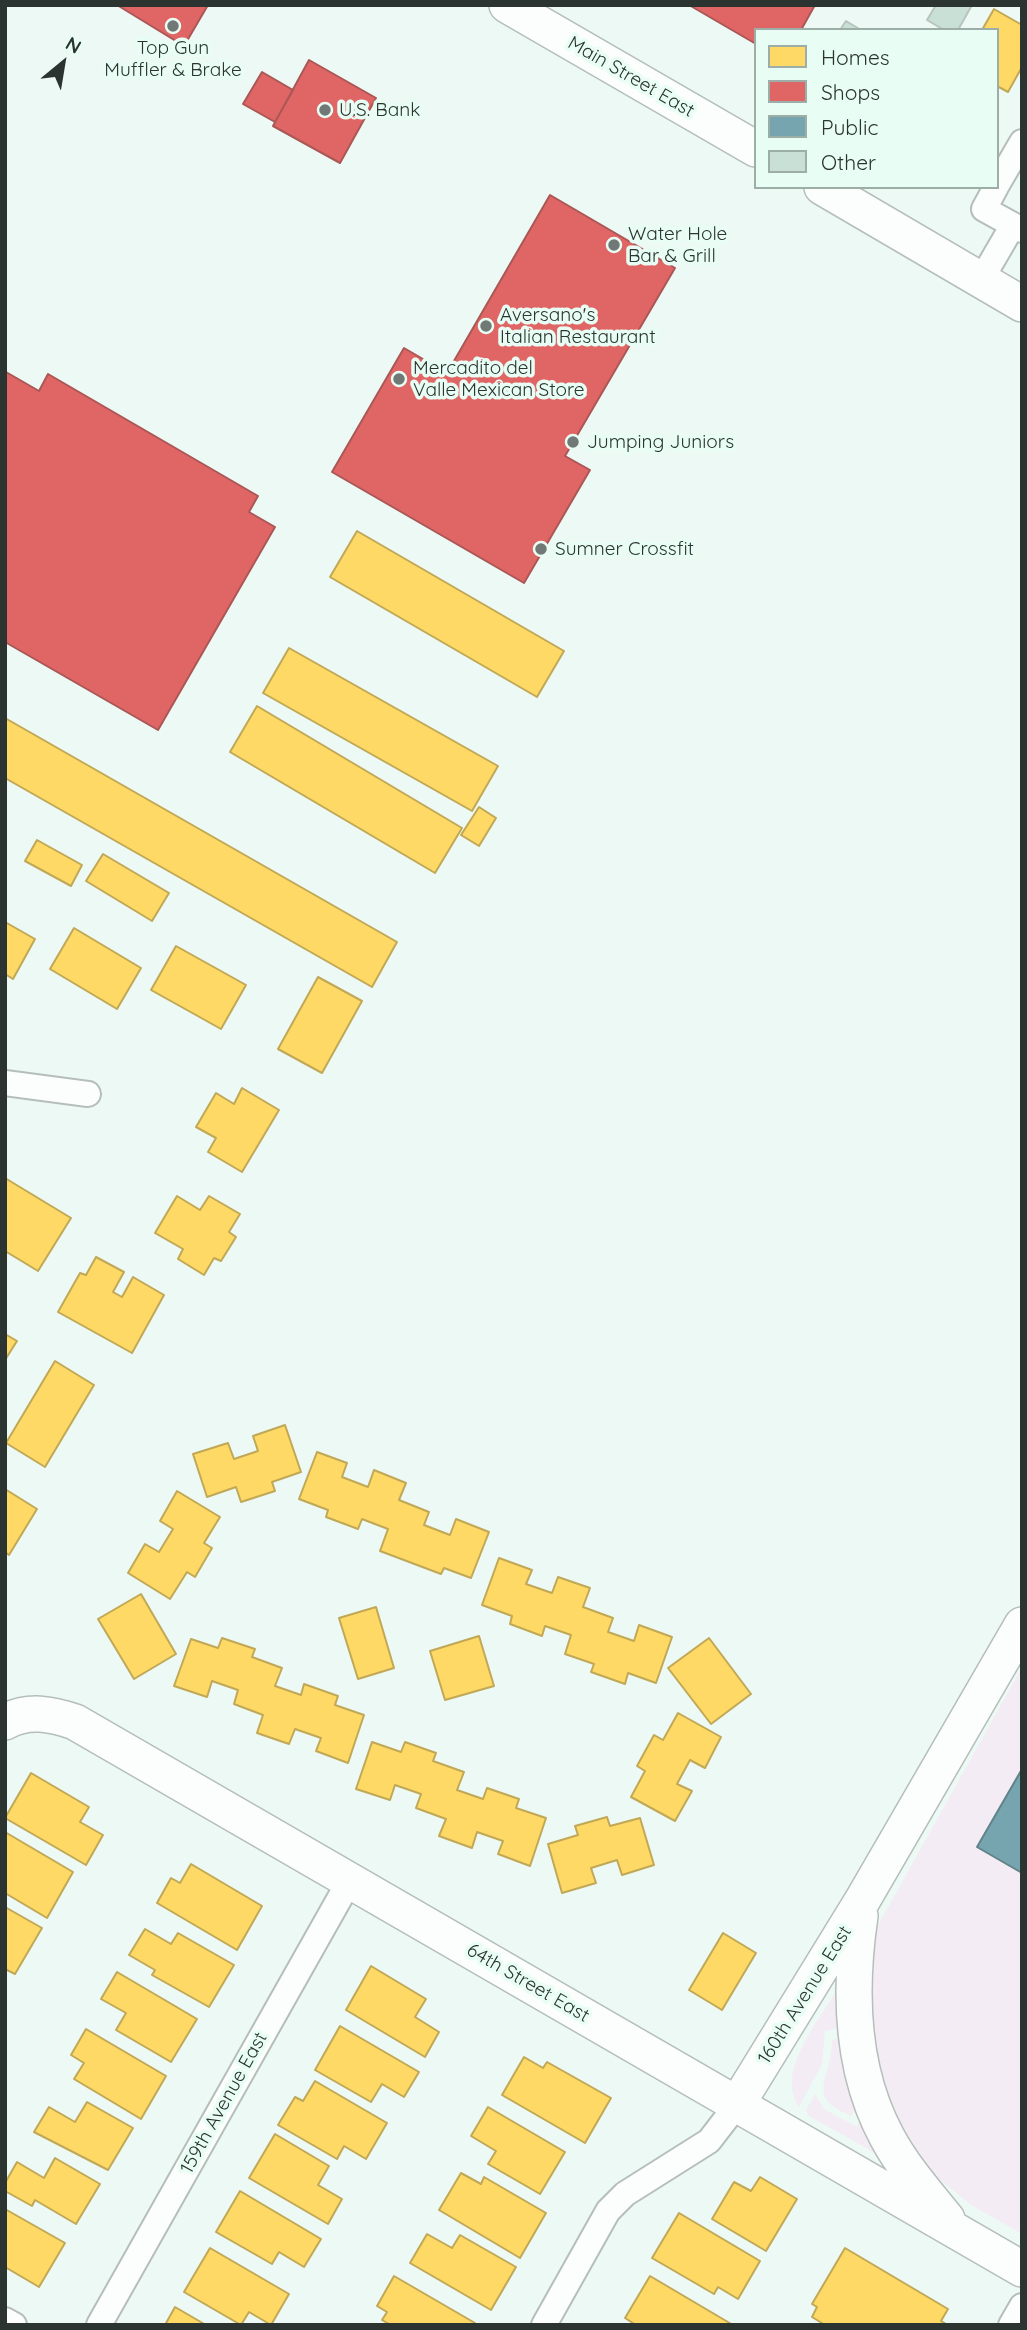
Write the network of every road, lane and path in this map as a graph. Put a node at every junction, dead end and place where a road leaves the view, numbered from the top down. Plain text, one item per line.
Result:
1 (507, 5) edge
2 (1022, 142) edge
3 (754, 148) edge
4 (999, 182) edge
5 (825, 189) edge
6 (995, 189) edge
7 (1017, 228) edge
8 (981, 280) junction
9 (1022, 303) edge
10 (5, 1083) edge
11 (88, 1094) dead end
12 (1022, 1625) edge
13 (17, 1718) edge
14 (350, 1880) junction
15 (862, 1901) junction
16 (736, 2106) junction
17 (958, 2233) junction
18 (1022, 2269) edge
19 (1022, 2306) edge
20 (5, 2320) edge
21 (14, 2325) edge
22 (99, 2325) edge
23 (544, 2325) edge
24 (1011, 2325) edge

1 - 3 street, Main Street East
2 - 4 street
5 - 8 street
6 - 7 street
7 - 8 street
8 - 9 street
10 - 11 street
12 - 15 street, 160th Avenue East
13 - 14 street, 64th Street East
14 - 16 street, 64th Street East
14 - 22 street, 159th Avenue East
15 - 16 street, 160th Avenue East
15 - 17 street
16 - 17 street, 64th Street East
16 - 23 street, 160th Avenue East
17 - 18 street, 64th Street East
19 - 24 street
20 - 21 street

